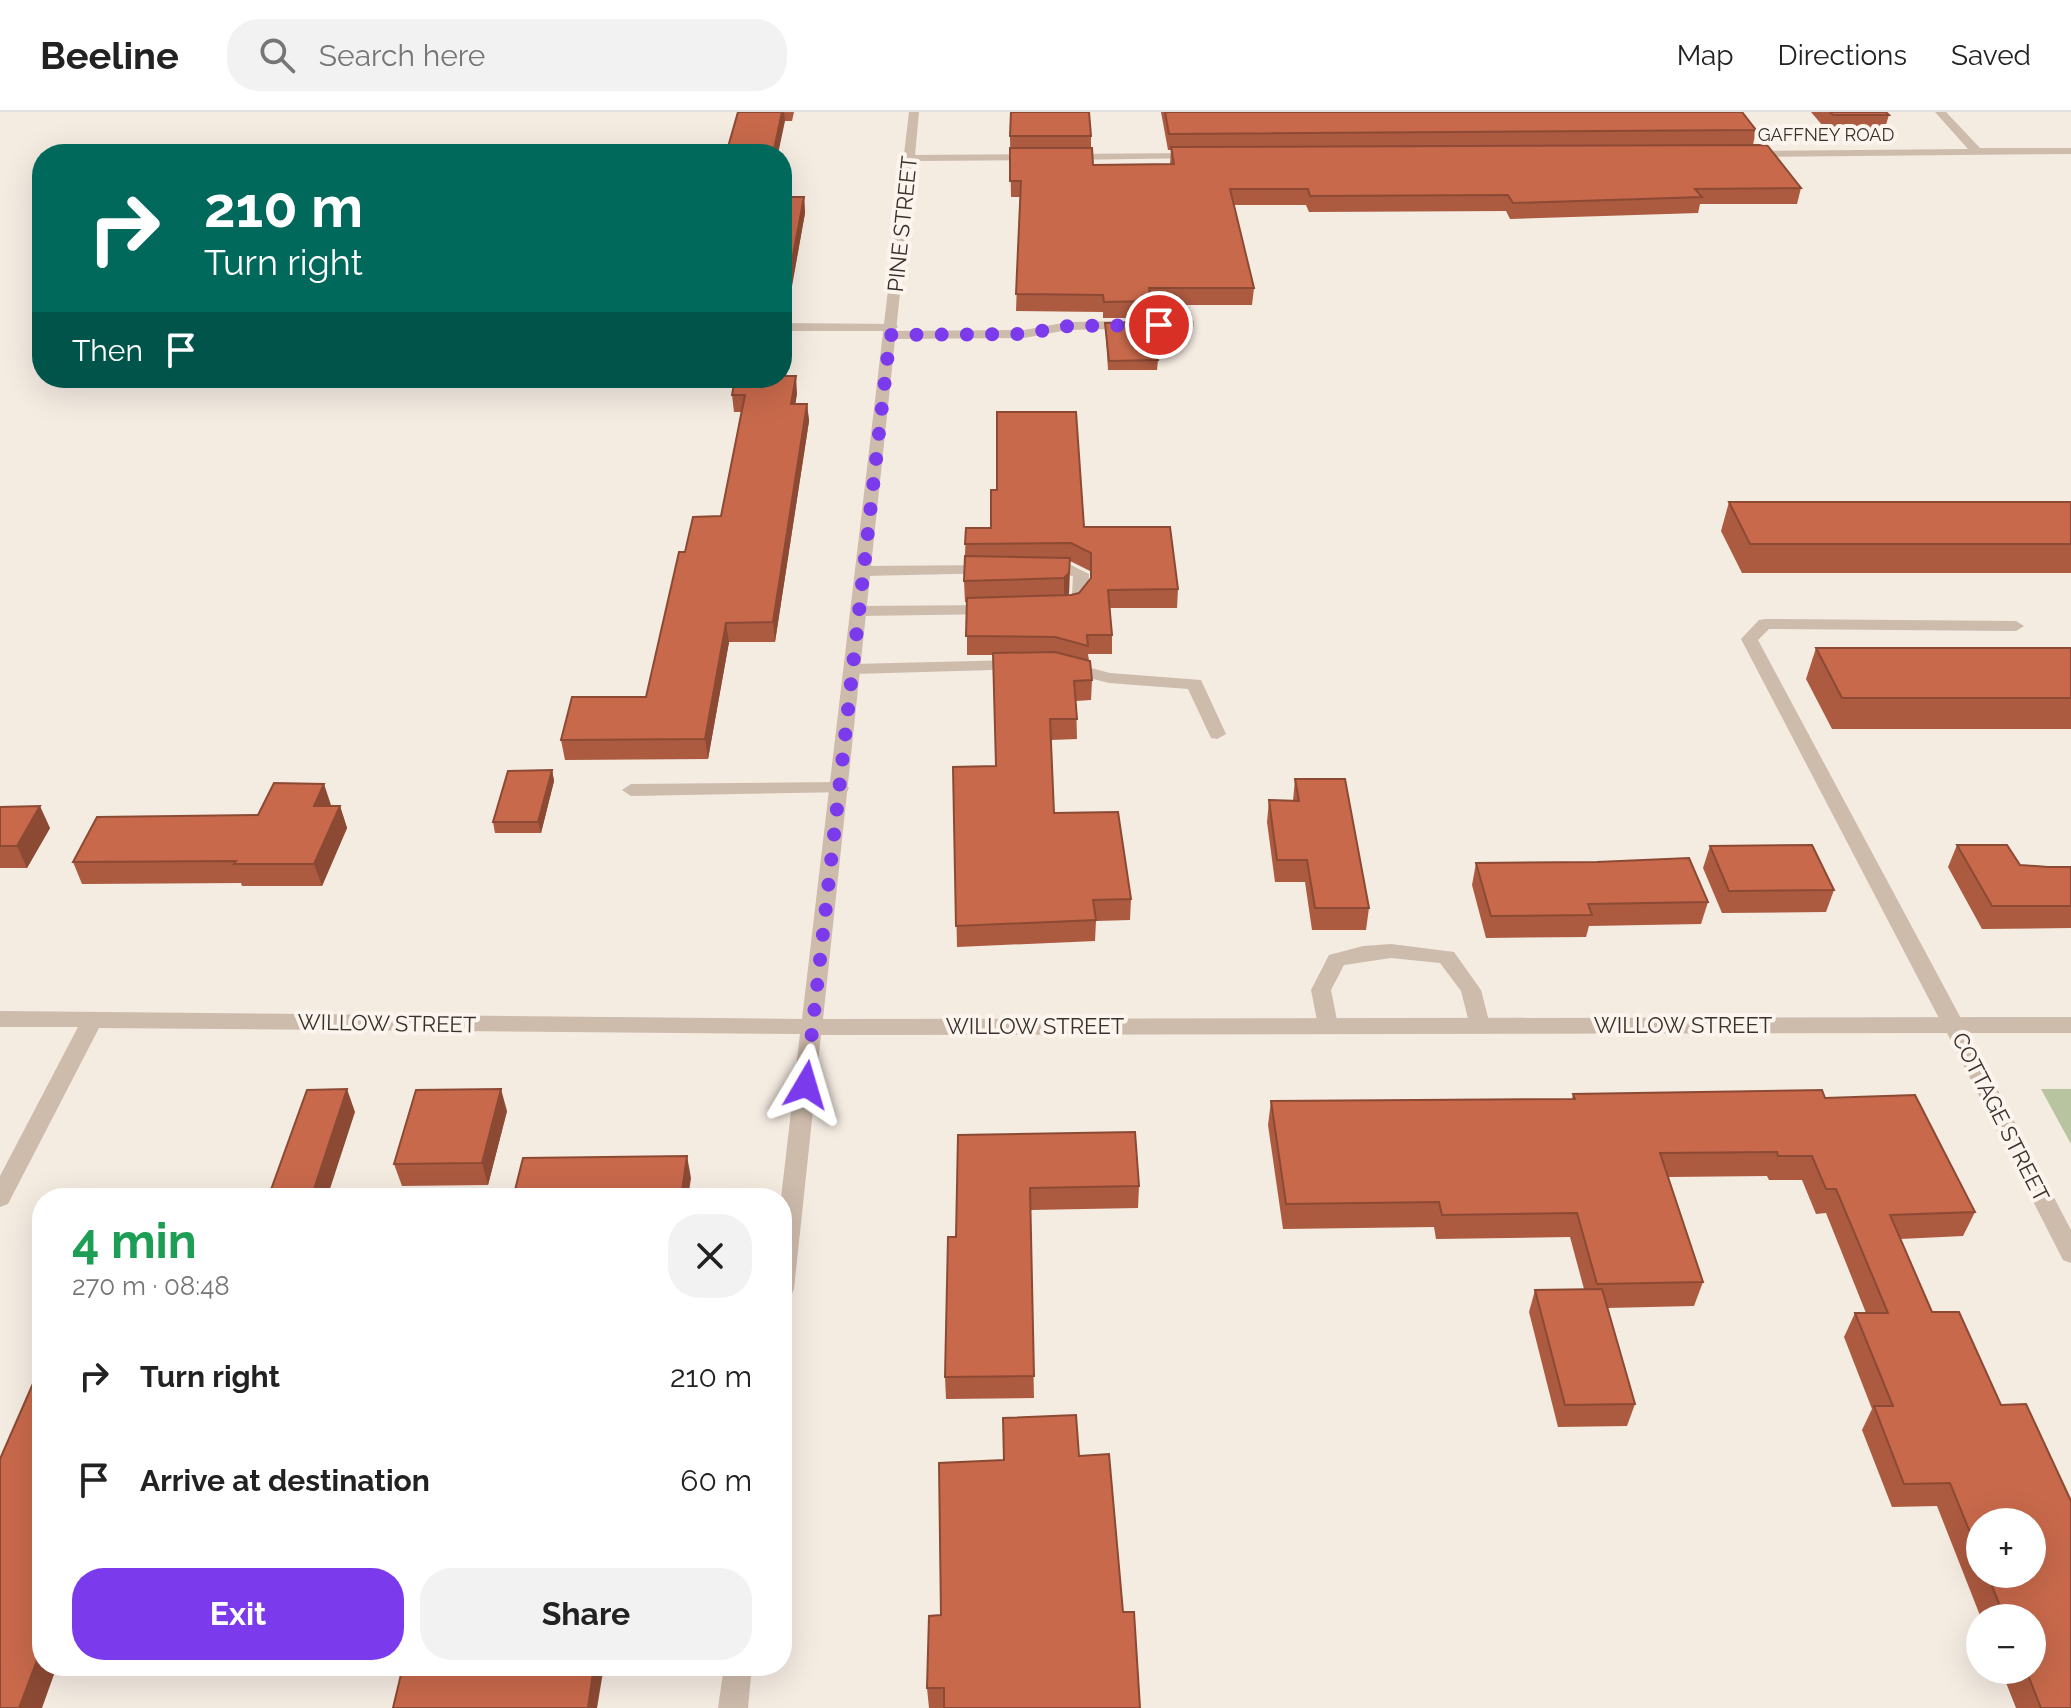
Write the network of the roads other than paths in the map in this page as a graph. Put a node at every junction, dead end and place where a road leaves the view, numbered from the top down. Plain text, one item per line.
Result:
1 (914, 112) edge
2 (1940, 112) edge
3 (2071, 151) edge
4 (1978, 153) junction
5 (1739, 154) edge
6 (1213, 156) edge
7 (910, 158) junction
8 (1189, 324) dead end
9 (792, 327) edge
10 (890, 331) junction
11 (864, 571) junction
12 (1043, 609) edge
13 (1012, 610) edge
14 (859, 611) junction
15 (2016, 626) dead end
16 (853, 669) junction
17 (1217, 734) dead end
18 (840, 788) junction
19 (631, 790) dead end
20 (0, 1019) edge
21 (92, 1020) junction
22 (1953, 1024) junction
23 (1327, 1025) junction
24 (1479, 1025) junction
25 (2071, 1025) edge
26 (813, 1027) junction
27 (0, 1198) edge
28 (792, 1204) edge
29 (2071, 1253) edge
30 (737, 1676) edge
31 (733, 1708) edge

1 - 7 street, PINE STREET
2 - 4 street
3 - 4 street, GAFFNEY ROAD
4 - 5 street, GAFFNEY ROAD
6 - 7 street
7 - 10 street, PINE STREET
8 - 10 street
9 - 10 street
10 - 11 street, PINE STREET
11 - 12 street
11 - 14 street, PINE STREET
13 - 14 street
14 - 16 street, PINE STREET
15 - 22 street, COTTAGE STREET
16 - 17 street
16 - 18 street, PINE STREET
18 - 19 street
18 - 26 street, PINE STREET
20 - 21 street, WILLOW STREET
21 - 26 street, WILLOW STREET
21 - 27 street
22 - 24 street, WILLOW STREET
22 - 25 street, WILLOW STREET
22 - 29 street, COTTAGE STREET
23 - 24 street, WILLOW STREET
23 - 24 street
23 - 26 street, WILLOW STREET
26 - 28 street, PINE STREET
30 - 31 street

